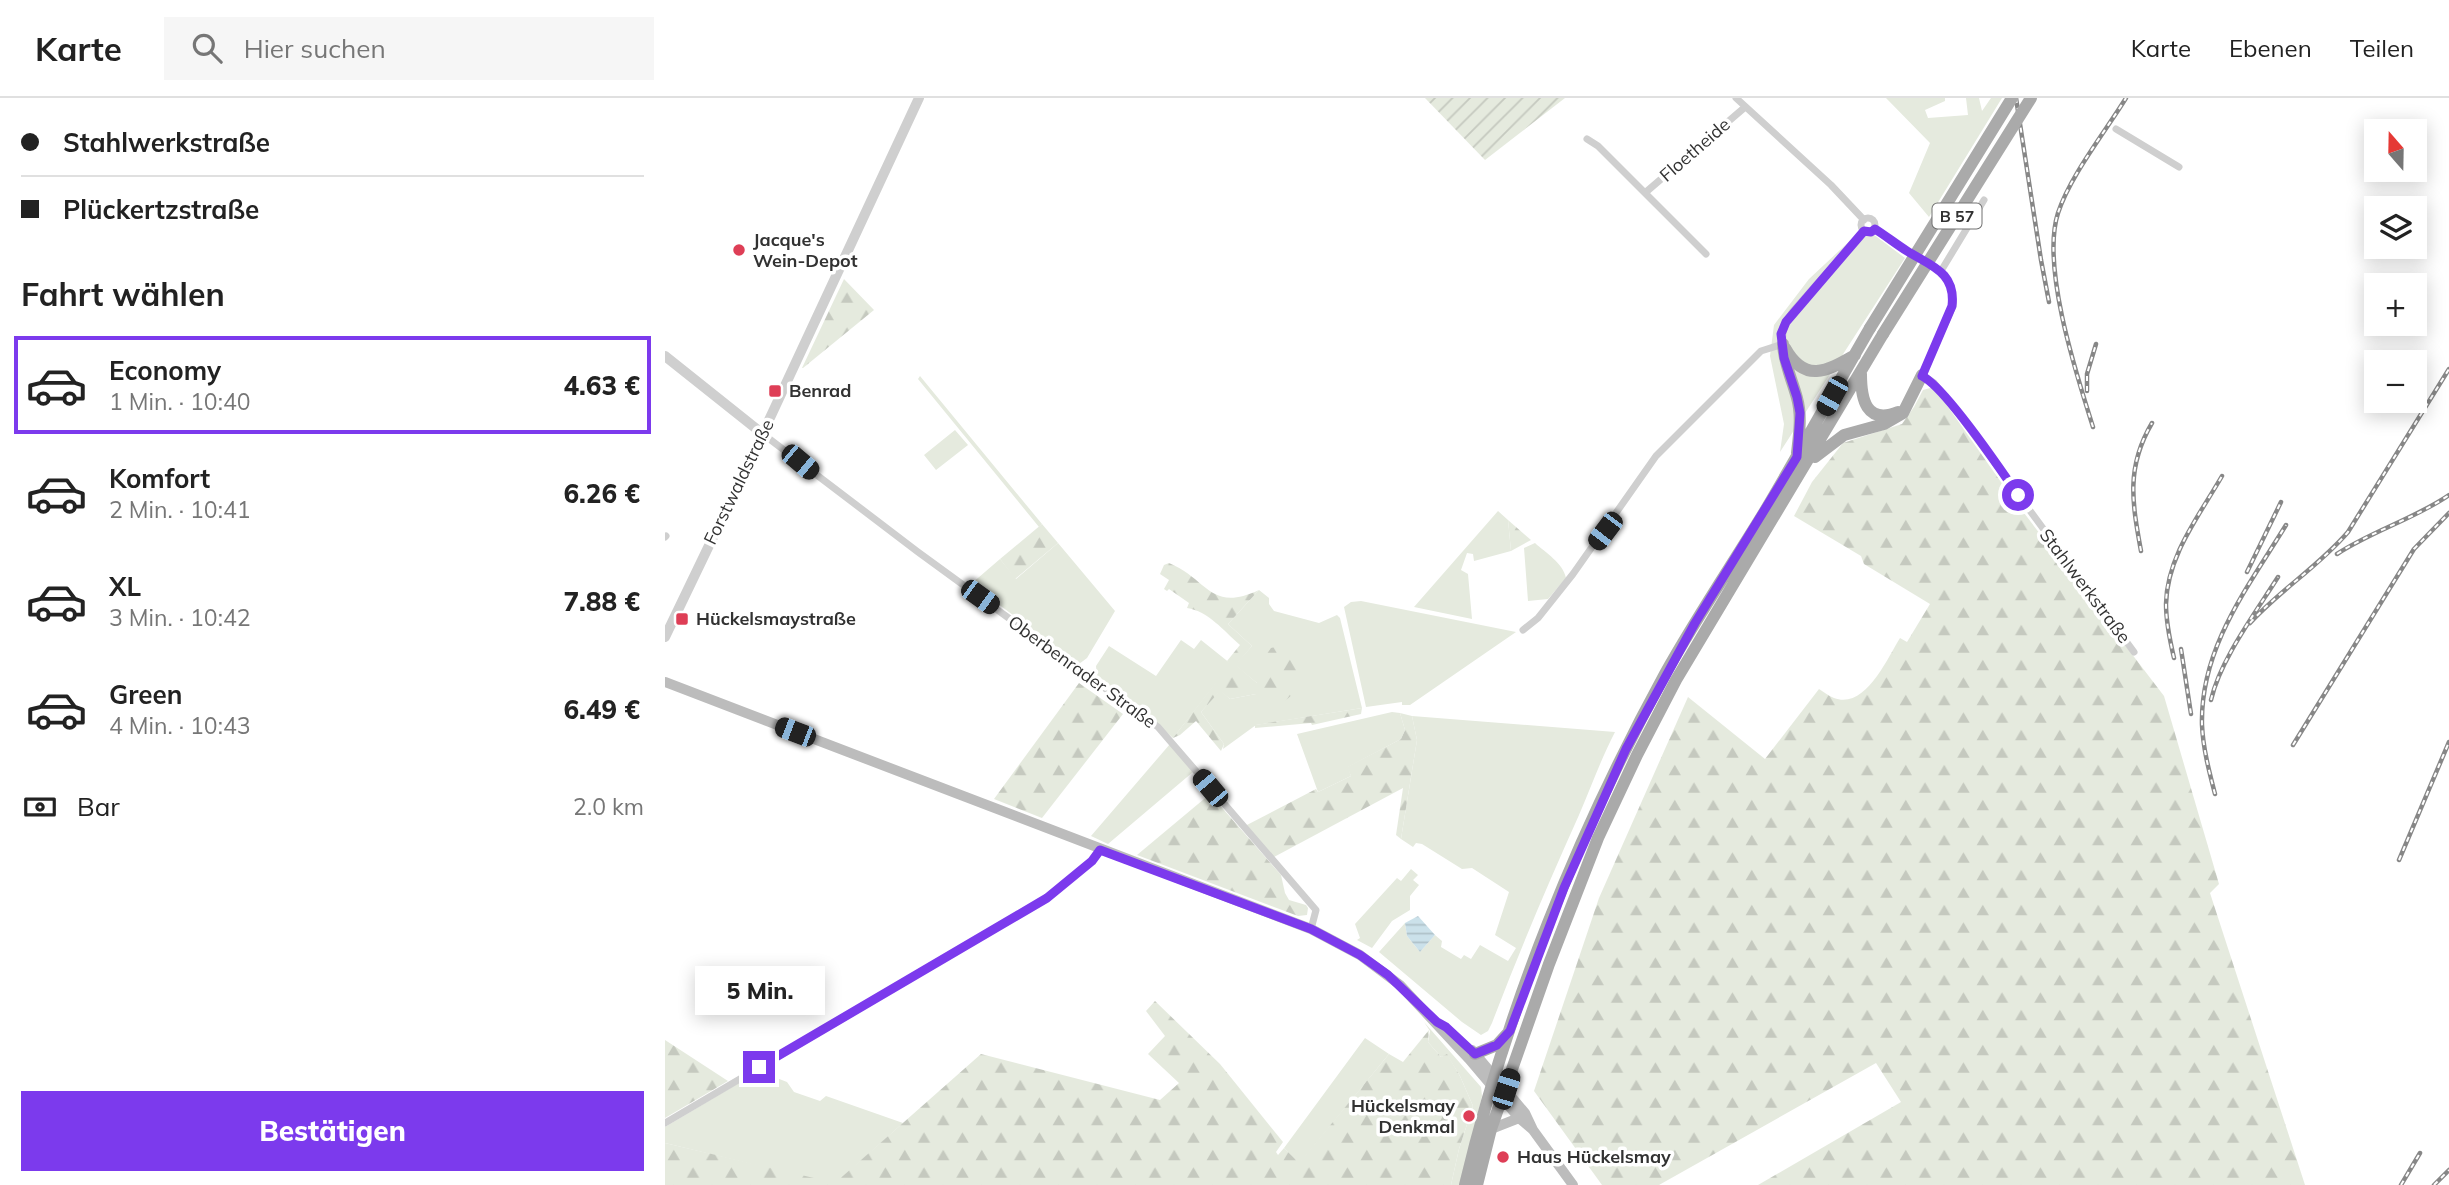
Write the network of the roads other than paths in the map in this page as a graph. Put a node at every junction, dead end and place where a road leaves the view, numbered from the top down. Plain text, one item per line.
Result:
1 (919, 98) edge
2 (1736, 98) edge
3 (2012, 98) edge
4 (2031, 98) edge
5 (1744, 108) junction
6 (2116, 129) dead end
7 (1587, 139) dead end
8 (2179, 167) dead end
9 (1646, 192) junction
10 (1985, 200) dead end
11 (1864, 220) junction
12 (1875, 229) junction
13 (1864, 231) junction
14 (1706, 254) dead end
15 (1941, 271) junction
16 (1783, 344) junction
17 (1855, 355) junction
18 (665, 356) edge
19 (1861, 371) junction
20 (1922, 376) junction
21 (1908, 407) junction
22 (763, 433) junction
23 (1802, 461) junction
24 (1523, 629) dead end
25 (665, 638) edge
26 (2134, 652) dead end
27 (665, 682) edge
28 (1100, 850) junction
29 (1311, 929) junction
30 (1437, 1022) junction
31 (1510, 1031) junction
32 (1475, 1054) junction
33 (1494, 1082) junction
34 (1504, 1094) junction
35 (1519, 1118) junction
36 (665, 1123) edge
37 (1492, 1129) junction
38 (1533, 1130) junction
39 (1465, 1185) edge
40 (1476, 1185) edge
41 (1573, 1185) edge

1 - 22 street, Forstwaldstraße
2 - 5 street
3 - 17 main road, B 57, bridge
4 - 19 main road, B 57, bridge
5 - 9 street, Floetheide
5 - 11 street
6 - 8 street
7 - 9 street, Floetheide
9 - 14 street, Floetheide
10 - 15 street
11 - 12 street
11 - 13 street
12 - 13 street
12 - 15 street
13 - 16 street
15 - 20 street
16 - 17 main road
16 - 23 main road
16 - 24 street
17 - 23 main road, B 57
18 - 22 street, Oberbenrader Straße
19 - 21 main road
19 - 23 main road, B 57
20 - 21 main road
20 - 26 street, Stahlwerkstraße
21 - 23 main road
22 - 25 street, Forstwaldstraße
22 - 29 street, Oberbenrader Straße
23 - 31 main road, B 57
23 - 34 main road, B 57
27 - 28 main road
28 - 29 main road
28 - 36 street
29 - 30 main road
30 - 32 main road
30 - 33 main road
31 - 32 main road
31 - 33 main road, B 57
32 - 33 main road
33 - 34 main road
33 - 39 main road, B 57
34 - 35 main road
34 - 37 main road, B 57
34 - 38 main road
35 - 37 main road
35 - 38 main road
37 - 40 main road, B 57
38 - 41 main road

